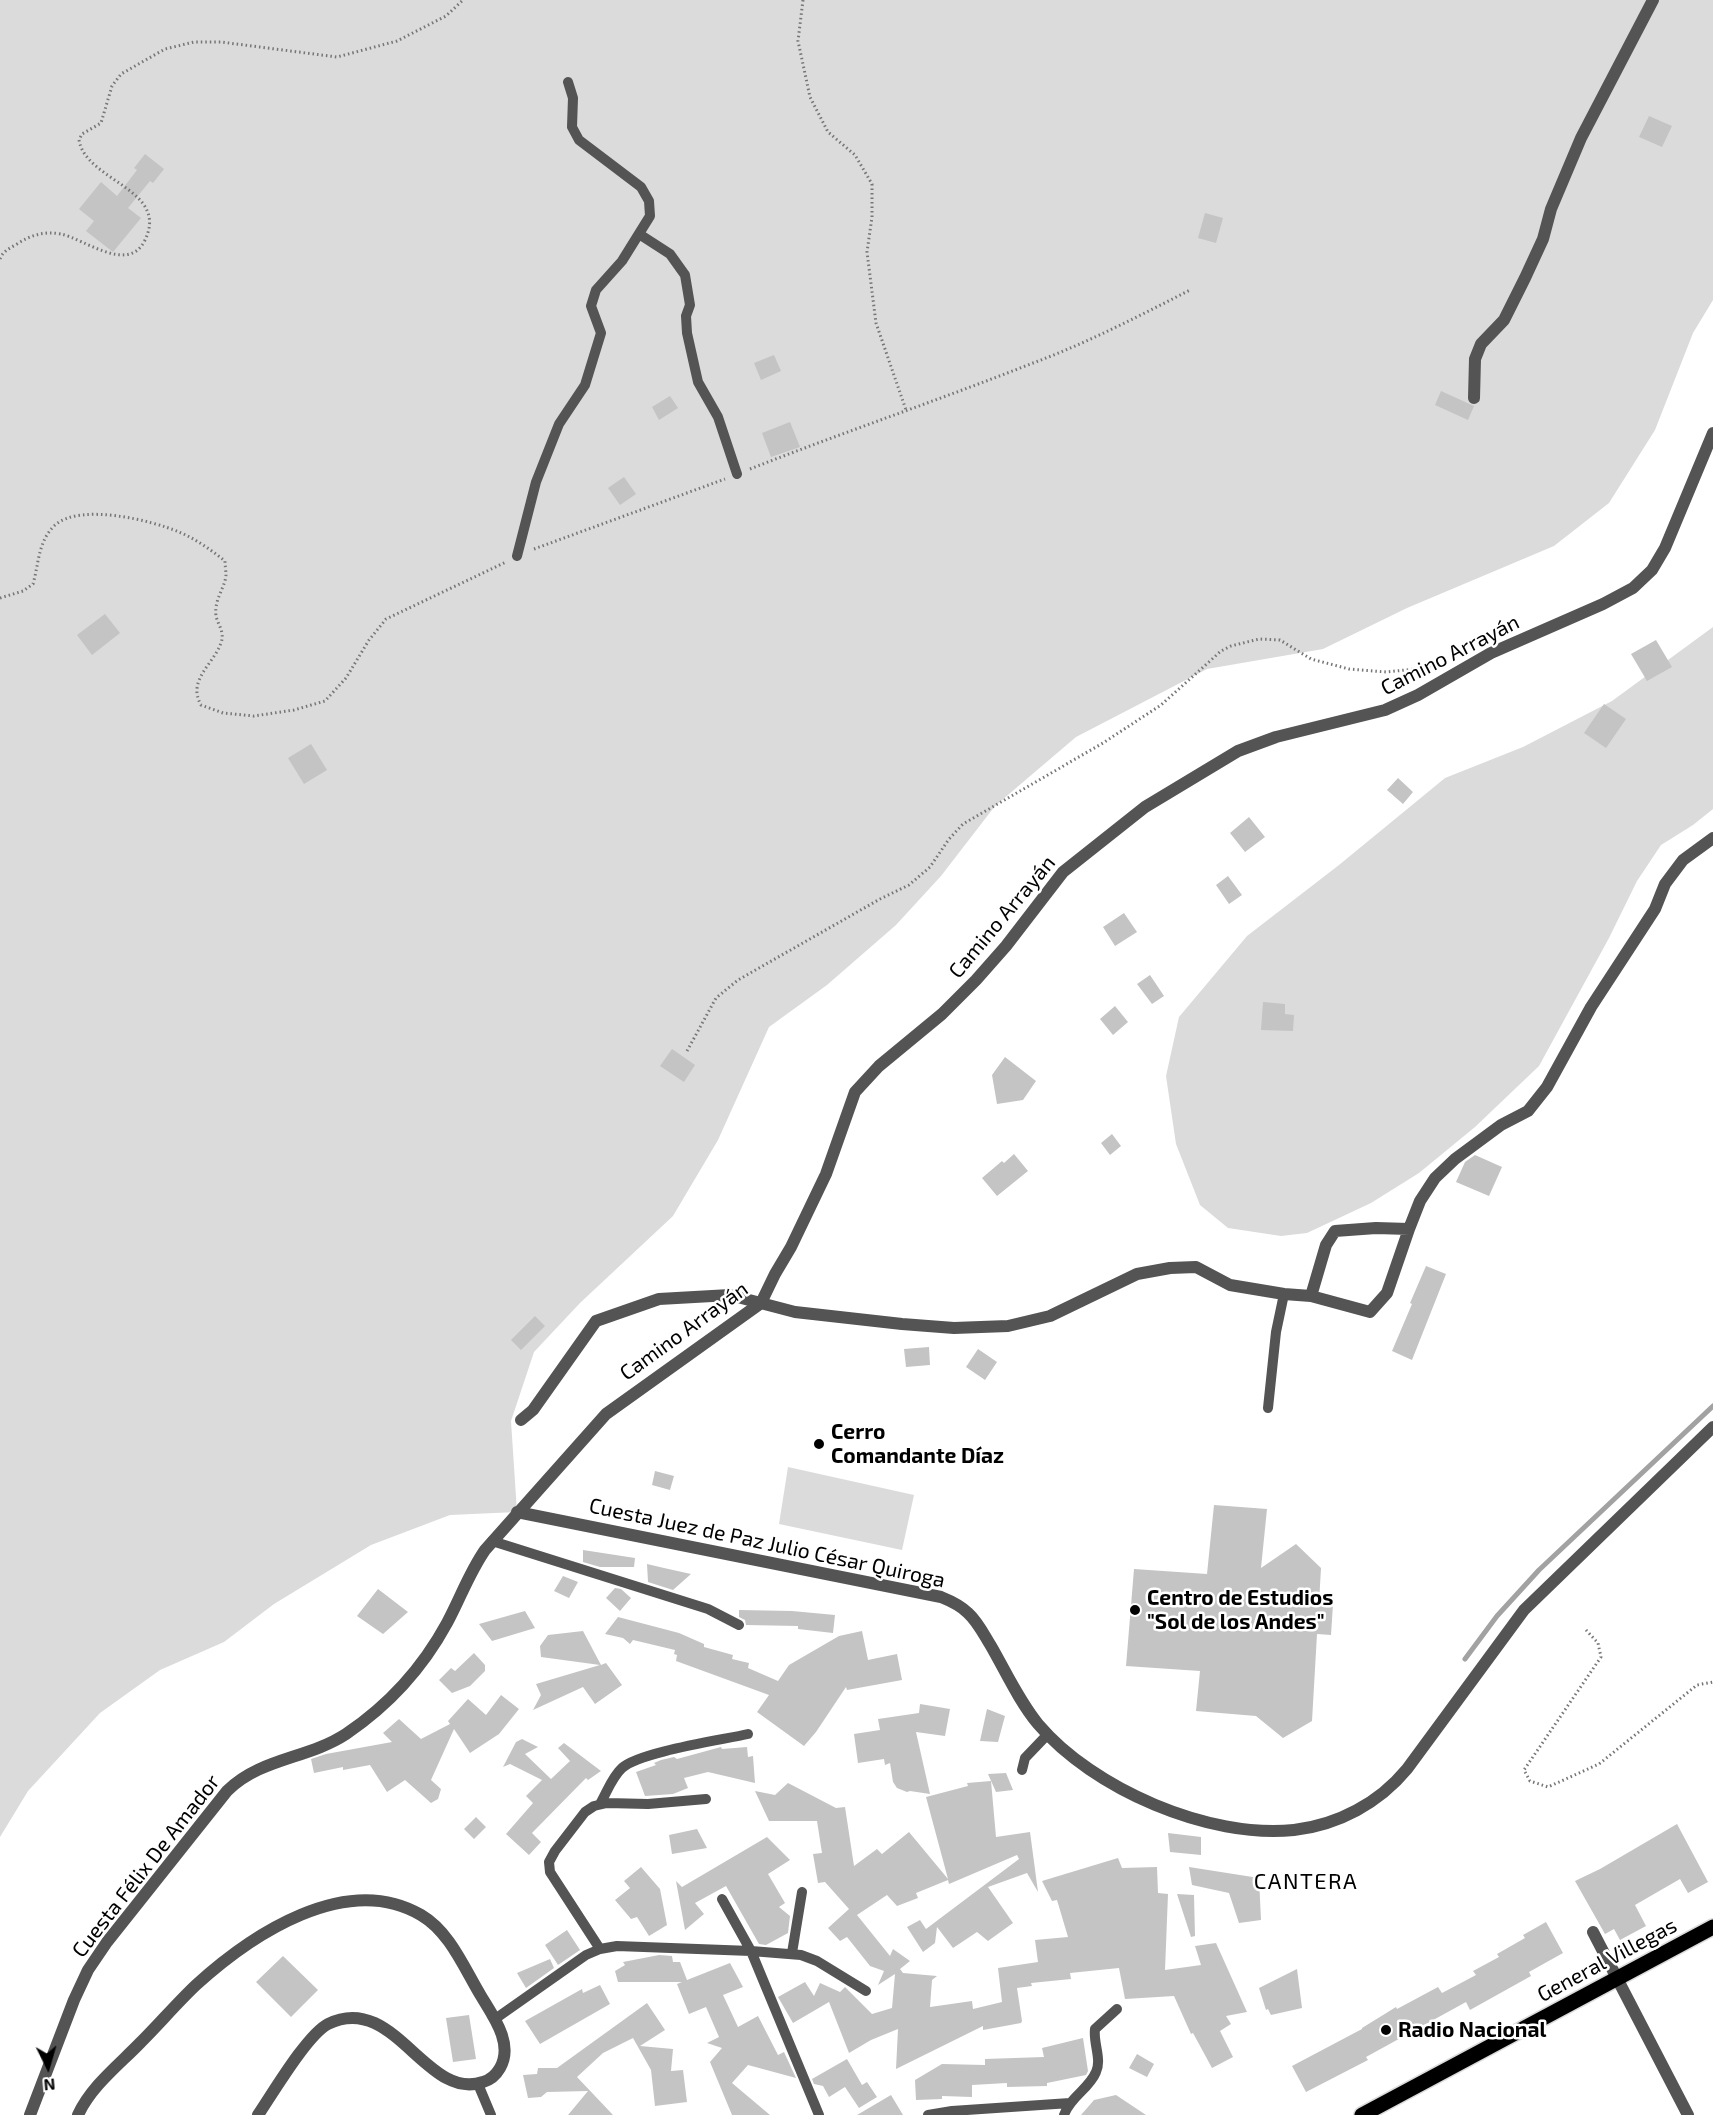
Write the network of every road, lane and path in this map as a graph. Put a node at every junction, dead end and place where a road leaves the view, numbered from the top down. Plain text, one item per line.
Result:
1 (462, 0) edge
2 (803, 0) edge
3 (1653, 0) edge
4 (568, 82) dead end
5 (639, 234) junction
6 (0, 258) edge
7 (1474, 398) dead end
8 (906, 410) dead end
9 (1713, 433) edge
10 (737, 474) dead end
11 (517, 556) dead end
12 (1437, 667) dead end
13 (1713, 838) edge
14 (687, 1051) dead end
15 (1409, 1229) junction
16 (1284, 1294) junction
17 (1311, 1296) junction
18 (761, 1303) junction
19 (1268, 1408) dead end
20 (521, 1420) dead end
21 (1713, 1427) edge
22 (517, 1512) junction
23 (492, 1541) junction
24 (739, 1625) dead end
25 (1586, 1630) dead end
26 (1713, 1682) edge
27 (748, 1734) dead end
28 (1048, 1734) junction
29 (1022, 1770) dead end
30 (706, 1799) dead end
31 (600, 1804) junction
32 (802, 1892) dead end
33 (722, 1899) dead end
34 (1713, 1927) edge
35 (1593, 1932) dead end
36 (600, 1949) junction
37 (751, 1951) junction
38 (792, 1953) junction
39 (1617, 1978) junction
40 (866, 1991) dead end
41 (1117, 2009) dead end
42 (495, 2019) junction
43 (478, 2084) junction
44 (1070, 2103) junction
45 (30, 2115) edge
46 (78, 2115) edge
47 (258, 2115) edge
48 (491, 2115) edge
49 (819, 2115) edge
50 (928, 2115) edge
51 (1064, 2115) edge
52 (1362, 2115) edge
53 (1688, 2115) edge

1 - 6 path
2 - 8 path
3 - 7 street
4 - 5 lane
5 - 10 lane
5 - 11 lane
9 - 18 street, Camino Arrayán
12 - 14 path
13 - 15 street
15 - 17 street
15 - 17 street
16 - 17 street
16 - 18 street
16 - 19 lane
18 - 20 street
18 - 22 street, Camino Arrayán
21 - 28 street, Cuesta Juez de Paz Julio César Quiroga
22 - 23 street, Cuesta Félix De Amador
22 - 28 street, Cuesta Juez de Paz Julio César Quiroga
23 - 24 lane
23 - 45 street, Cuesta Félix De Amador
25 - 26 path
27 - 31 lane
28 - 29 lane
30 - 31 lane
31 - 36 lane
32 - 38 lane
33 - 37 lane
34 - 39 main road, General Villegas
35 - 39 street
36 - 37 lane
36 - 42 lane
37 - 38 lane
37 - 49 lane
38 - 40 lane
39 - 52 main road, General Villegas
39 - 53 street
41 - 44 lane
42 - 43 street
42 - 46 street
43 - 47 street
43 - 48 lane
44 - 50 lane
44 - 51 lane

